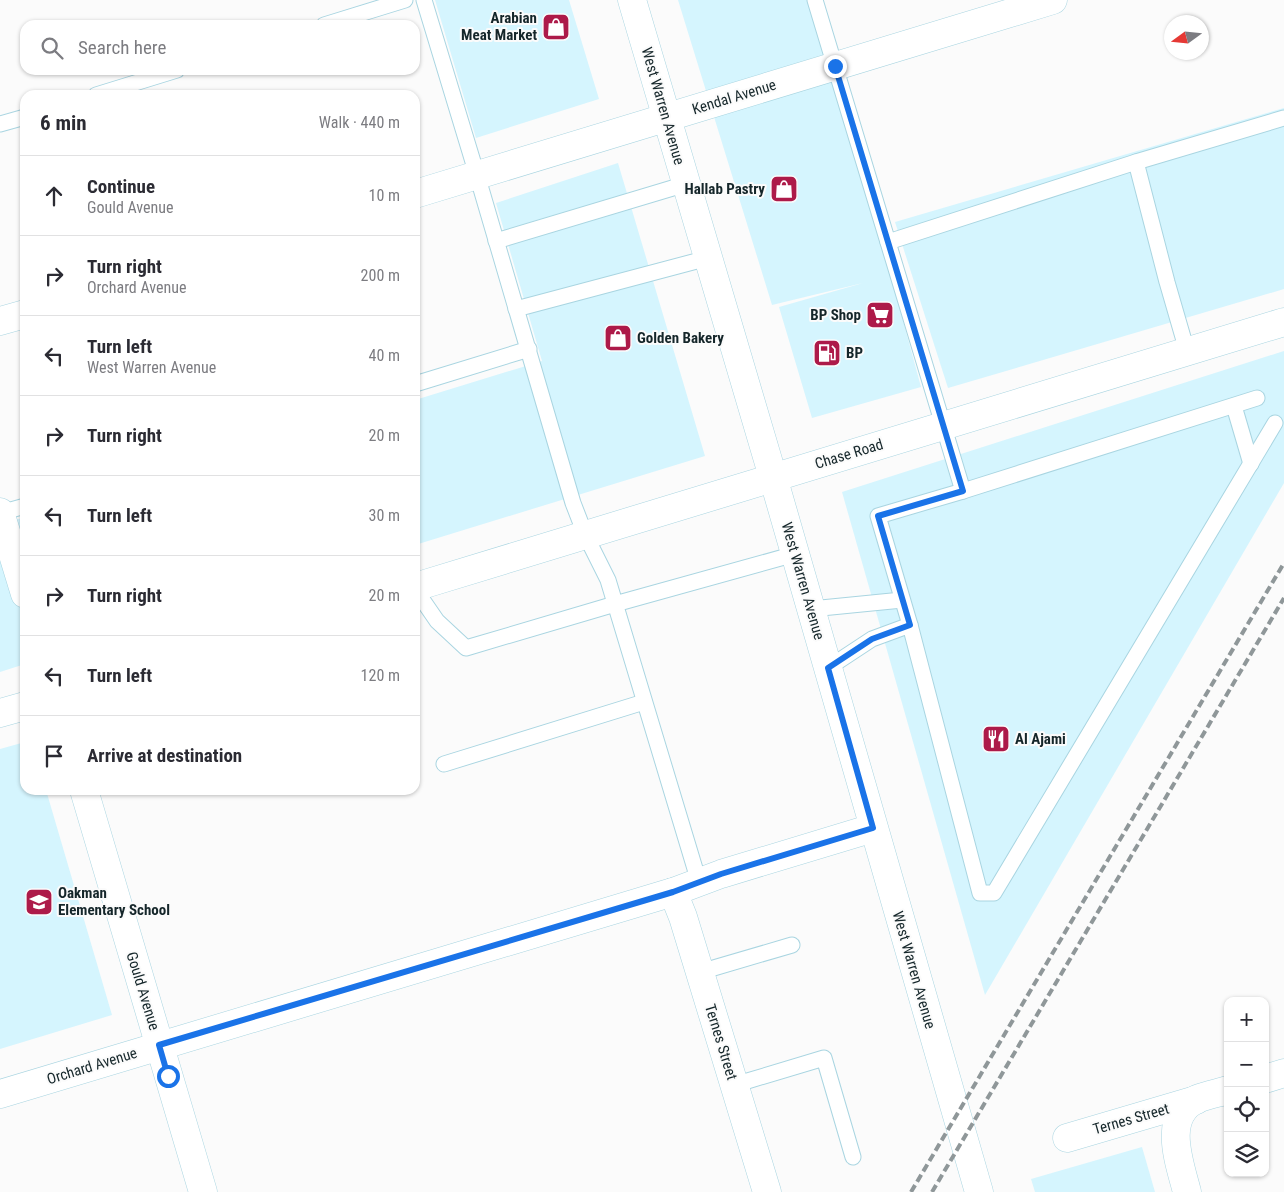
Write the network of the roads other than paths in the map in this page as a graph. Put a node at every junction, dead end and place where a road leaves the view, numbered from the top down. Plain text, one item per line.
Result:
1 (405, 0) edge
2 (424, 0) edge
3 (632, 0) edge
4 (815, 0) edge
5 (1053, 0) edge
6 (340, 20) edge
7 (835, 66) junction
8 (161, 75) edge
9 (112, 90) edge
10 (667, 117) junction
11 (20, 118) edge
12 (1284, 118) edge
13 (0, 124) edge
14 (1136, 162) junction
15 (477, 175) junction
16 (686, 184) junction
17 (420, 192) edge
18 (496, 240) junction
19 (888, 242) junction
20 (708, 258) junction
21 (516, 309) junction
22 (20, 315) edge
23 (0, 321) edge
24 (1284, 322) edge
25 (528, 349) junction
26 (1187, 351) junction
27 (420, 382) edge
28 (1257, 398) dead end
29 (1234, 406) junction
30 (1275, 423) dead end
31 (944, 425) junction
32 (1252, 464) junction
33 (773, 477) junction
34 (963, 491) junction
35 (20, 507) edge
36 (0, 513) edge
37 (585, 534) junction
38 (795, 554) junction
39 (20, 578) edge
40 (420, 586) edge
41 (420, 596) edge
42 (902, 600) junction
43 (615, 604) junction
44 (811, 609) junction
45 (910, 625) junction
46 (828, 668) junction
47 (644, 702) junction
48 (20, 708) edge
49 (0, 714) edge
50 (444, 764) dead end
51 (85, 795) edge
52 (873, 828) junction
53 (699, 882) junction
54 (673, 892) junction
55 (792, 944) dead end
56 (700, 972) junction
57 (159, 1045) junction
58 (1284, 1073) edge
59 (1269, 1078) edge
60 (734, 1084) junction
61 (1224, 1091) edge
62 (0, 1094) edge
63 (1196, 1100) junction
64 (1067, 1138) dead end
65 (853, 1157) dead end
66 (203, 1192) edge
67 (767, 1192) edge
68 (979, 1192) edge
69 (1187, 1192) edge

1 - 6 lane
2 - 15 lane
3 - 10 street, West Warren Avenue
4 - 7 lane
5 - 7 street, Kendal Avenue
7 - 10 street, Kendal Avenue
7 - 19 lane
8 - 9 lane
10 - 15 street, Kendal Avenue
10 - 16 street, West Warren Avenue
11 - 13 lane
12 - 14 lane
14 - 19 lane
14 - 26 lane
15 - 17 street, Kendal Avenue
15 - 18 lane
16 - 18 lane
16 - 20 street, West Warren Avenue
18 - 21 lane
19 - 31 lane
20 - 21 lane
20 - 33 street, West Warren Avenue
21 - 25 lane
22 - 23 street
24 - 26 street, Chase Road
25 - 27 lane
25 - 37 lane
26 - 31 street, Chase Road
28 - 29 lane
29 - 32 lane
29 - 34 lane
30 - 32 lane
31 - 33 street, Chase Road
31 - 34 lane
32 - 45 lane
33 - 37 street, Chase Road
33 - 38 street, West Warren Avenue
34 - 42 lane
35 - 36 lane
36 - 39 street
37 - 40 street, Chase Road
37 - 43 lane
38 - 43 lane
38 - 44 street, West Warren Avenue
41 - 43 lane
42 - 44 lane
42 - 45 lane
43 - 47 lane
44 - 46 street, West Warren Avenue
45 - 46 lane
46 - 52 street, West Warren Avenue
47 - 50 lane
47 - 53 lane
48 - 49 street
51 - 57 street, Gould Avenue
52 - 53 street, Orchard Avenue
52 - 68 street, West Warren Avenue
53 - 54 street, Orchard Avenue
54 - 56 street, Ternes Street
54 - 57 street, Orchard Avenue
55 - 56 lane
56 - 60 street, Ternes Street
57 - 62 street, Orchard Avenue
57 - 66 street, Gould Avenue
58 - 59 street
60 - 65 lane
60 - 67 street, Ternes Street
61 - 63 street, Ternes Street
63 - 64 street, Ternes Street
63 - 69 street, Ternes Street

